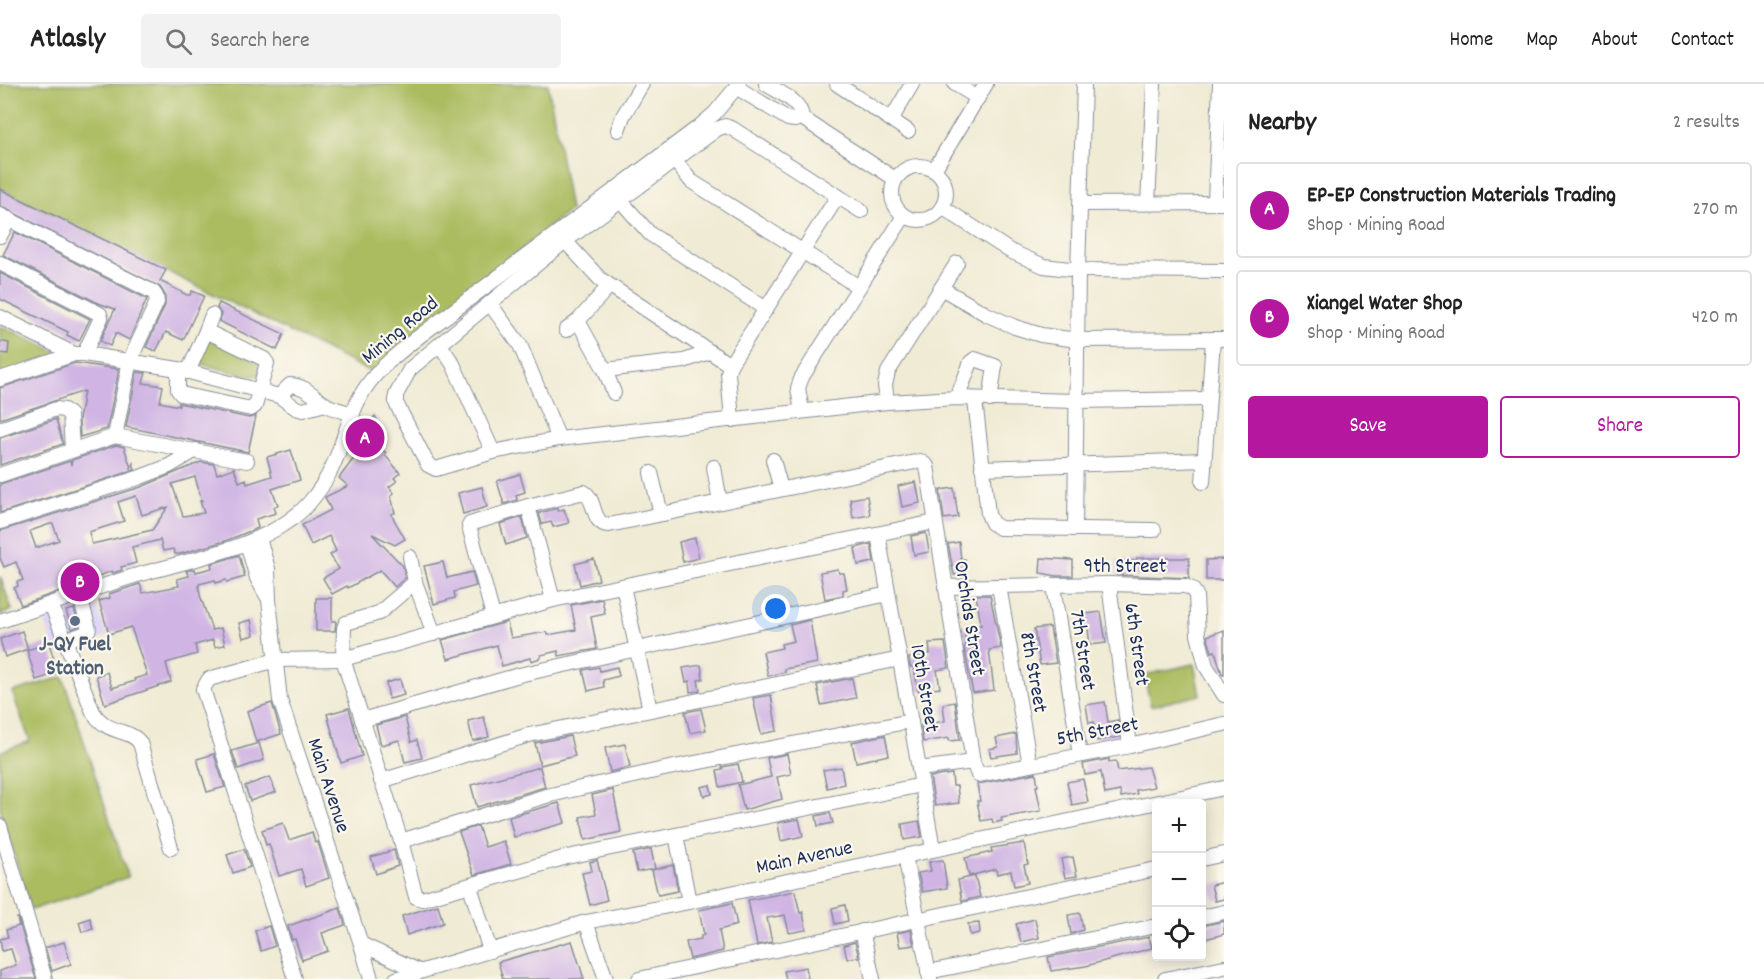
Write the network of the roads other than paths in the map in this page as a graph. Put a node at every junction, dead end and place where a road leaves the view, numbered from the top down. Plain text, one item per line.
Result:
1 (642, 84) edge
2 (837, 84) edge
3 (912, 84) edge
4 (955, 84) edge
5 (986, 84) edge
6 (1084, 84) edge
7 (1154, 84) edge
8 (1220, 84) edge
9 (738, 86) edge
10 (769, 86) edge
11 (978, 98) junction
12 (762, 103) junction
13 (802, 118) junction
14 (891, 120) junction
15 (618, 130) dead end
16 (908, 131) dead end
17 (675, 161) junction
18 (934, 170) junction
19 (895, 179) junction
20 (838, 196) junction
21 (621, 201) junction
22 (1220, 202) edge
23 (1148, 203) junction
24 (1081, 204) junction
25 (942, 207) junction
26 (861, 211) dead end
27 (904, 216) junction
28 (4, 217) edge
29 (0, 236) edge
30 (565, 241) junction
31 (803, 252) junction
32 (0, 263) edge
33 (957, 263) dead end
34 (1078, 270) junction
35 (1224, 271) edge
36 (609, 286) junction
37 (859, 287) junction
38 (941, 288) junction
39 (490, 304) junction
40 (766, 309) junction
41 (212, 315) dead end
42 (0, 317) edge
43 (578, 321) junction
44 (566, 330) dead end
45 (206, 331) junction
46 (1218, 339) edge
47 (1077, 340) junction
48 (440, 345) junction
49 (709, 352) junction
50 (79, 354) junction
51 (130, 360) junction
52 (730, 365) junction
53 (183, 370) junction
54 (605, 370) junction
55 (0, 379) edge
56 (259, 390) junction
57 (614, 393) dead end
58 (279, 396) junction
59 (957, 398) junction
60 (1208, 399) junction
61 (975, 400) junction
62 (990, 400) junction
63 (1077, 401) junction
64 (887, 402) junction
65 (325, 404) junction
66 (802, 411) junction
67 (353, 414) junction
68 (732, 420) junction
69 (0, 429) edge
70 (115, 436) junction
71 (559, 439) junction
72 (72, 449) junction
73 (196, 450) junction
74 (493, 452) junction
75 (773, 460) dead end
76 (1204, 460) junction
77 (247, 461) dead end
78 (1076, 465) junction
79 (714, 467) dead end
80 (982, 468) junction
81 (651, 472) dead end
82 (0, 475) edge
83 (1203, 482) dead end
84 (781, 489) junction
85 (720, 502) junction
86 (528, 506) junction
87 (662, 514) junction
88 (0, 522) edge
89 (935, 522) junction
90 (1075, 529) junction
91 (1154, 530) dead end
92 (878, 534) junction
93 (253, 540) junction
94 (410, 557) dead end
95 (415, 582) junction
96 (1109, 584) junction
97 (623, 586) junction
98 (999, 586) junction
99 (1053, 586) junction
100 (945, 587) junction
101 (79, 593) junction
102 (888, 594) junction
103 (553, 600) junction
104 (51, 604) junction
105 (493, 616) junction
106 (0, 621) edge
107 (434, 633) junction
108 (64, 640) junction
109 (636, 651) junction
110 (344, 659) junction
111 (900, 659) junction
112 (276, 660) junction
113 (1224, 695) edge
114 (650, 710) junction
115 (362, 720) junction
116 (911, 721) junction
117 (1224, 724) edge
118 (1130, 746) junction
119 (1080, 756) junction
120 (1030, 765) junction
121 (976, 768) junction
122 (919, 769) junction
123 (381, 781) junction
124 (922, 785) junction
125 (1224, 788) edge
126 (0, 826) edge
127 (676, 835) junction
128 (401, 841) junction
129 (171, 848) dead end
130 (933, 849) junction
131 (1224, 854) edge
132 (905, 856) junction
133 (1206, 858) edge
134 (1152, 869) edge
135 (470, 886) junction
136 (689, 902) junction
137 (1224, 912) edge
138 (1206, 916) edge
139 (918, 919) junction
140 (586, 922) junction
141 (1152, 927) edge
142 (862, 931) junction
143 (361, 944) junction
144 (490, 951) junction
145 (712, 965) junction
146 (1224, 967) edge
147 (417, 975) edge
148 (664, 976) edge
149 (929, 976) edge
150 (45, 979) edge
151 (295, 979) edge
152 (371, 979) edge
153 (396, 979) edge
154 (606, 979) edge
155 (639, 979) edge
156 (717, 979) edge
157 (873, 979) edge
158 (1165, 979) edge

1 - 15 street
2 - 14 street
3 - 14 street
4 - 11 street
5 - 11 street
6 - 24 street
7 - 23 street
8 - 22 street
9 - 12 street
9 - 67 street, Mining Road
10 - 12 street
10 - 13 street
11 - 18 street
12 - 13 street
13 - 19 street
14 - 16 street
17 - 20 street
17 - 21 street
17 - 31 street
18 - 19 street
18 - 25 street
19 - 27 street
20 - 26 street
20 - 31 street
21 - 30 street
21 - 40 street
22 - 23 street
23 - 24 street
24 - 34 street
25 - 27 street
25 - 34 street
27 - 37 street
28 - 29 street
28 - 51 street
30 - 36 street
30 - 39 street
31 - 37 street
31 - 40 street
32 - 50 street
33 - 38 street
34 - 35 street
34 - 47 street
36 - 43 street
36 - 49 street
37 - 66 street
38 - 47 street
38 - 64 street
39 - 48 street
39 - 71 street
40 - 52 street
41 - 45 street
42 - 50 street
43 - 44 street
43 - 54 street
45 - 53 street
45 - 56 street
46 - 47 street
46 - 60 street
47 - 63 street
48 - 74 street
48 - 74 street
49 - 52 street
49 - 54 street
50 - 51 street
50 - 55 street
51 - 53 street
51 - 70 street
52 - 68 street
53 - 56 street
53 - 56 street
54 - 57 street
56 - 58 street
58 - 65 street
58 - 65 street
59 - 61 street
59 - 62 street
59 - 64 street
60 - 63 street
60 - 76 street
61 - 62 street
61 - 80 street
62 - 63 street
63 - 78 street
64 - 66 street
65 - 67 street
66 - 68 street
67 - 93 street, Mining Road
68 - 71 street
69 - 72 street
70 - 72 street
70 - 73 street
71 - 74 street
72 - 82 street
73 - 77 street
73 - 88 street
75 - 84 street
76 - 78 street
76 - 83 street
78 - 80 street
78 - 90 street
79 - 85 street
80 - 90 street
81 - 87 street
84 - 85 street
84 - 89 street, Orchids Street
85 - 87 street
86 - 87 street
86 - 103 street
86 - 105 street
89 - 92 street
89 - 100 street, Orchids Street
90 - 91 street
92 - 97 street
92 - 102 street, 10th Street
93 - 101 street, Mining Road
93 - 112 street, Main Avenue
94 - 95 street
95 - 107 street
95 - 110 street
96 - 99 street, 9th Street
96 - 113 street, 9th Street
96 - 118 street, 6th Street
97 - 103 street
97 - 109 street
98 - 99 street, 9th Street
98 - 100 street, 9th Street
98 - 120 street, 8th Street
99 - 119 street, 7th Street
100 - 121 street, Orchids Street
101 - 104 street, Mining Road
101 - 108 street
102 - 109 street
102 - 111 street, 10th Street
103 - 105 street
104 - 106 street, Mining Road
104 - 108 street
105 - 107 street
107 - 110 street
108 - 129 street
109 - 114 street
109 - 115 street
110 - 112 street
110 - 115 street
111 - 114 street
111 - 116 street, 10th Street
112 - 143 street, Main Avenue
112 - 151 street
114 - 123 street
115 - 123 street
116 - 122 street, 10th Street
116 - 128 street
117 - 118 street, 5th Street
118 - 119 street, 5th Street
119 - 120 street, 5th Street
120 - 121 street, 5th Street
121 - 122 street, 5th Street
122 - 124 street, 10th Street
123 - 128 street
124 - 127 street
124 - 130 street, 10th Street
125 - 130 street, Main Avenue
126 - 150 street
127 - 135 street
127 - 136 street
128 - 135 street
130 - 132 street, Main Avenue
131 - 133 street
132 - 136 street, Main Avenue
132 - 139 street
134 - 139 street
135 - 144 street
136 - 140 street, Main Avenue
137 - 138 street
139 - 142 street
139 - 149 street
140 - 144 street, Main Avenue
140 - 154 street
141 - 149 street
142 - 145 street
142 - 157 street
143 - 147 street
143 - 152 street, Main Avenue
144 - 147 street, Main Avenue
145 - 148 street
145 - 156 street
146 - 158 street
147 - 153 street, Main Avenue
148 - 155 street

